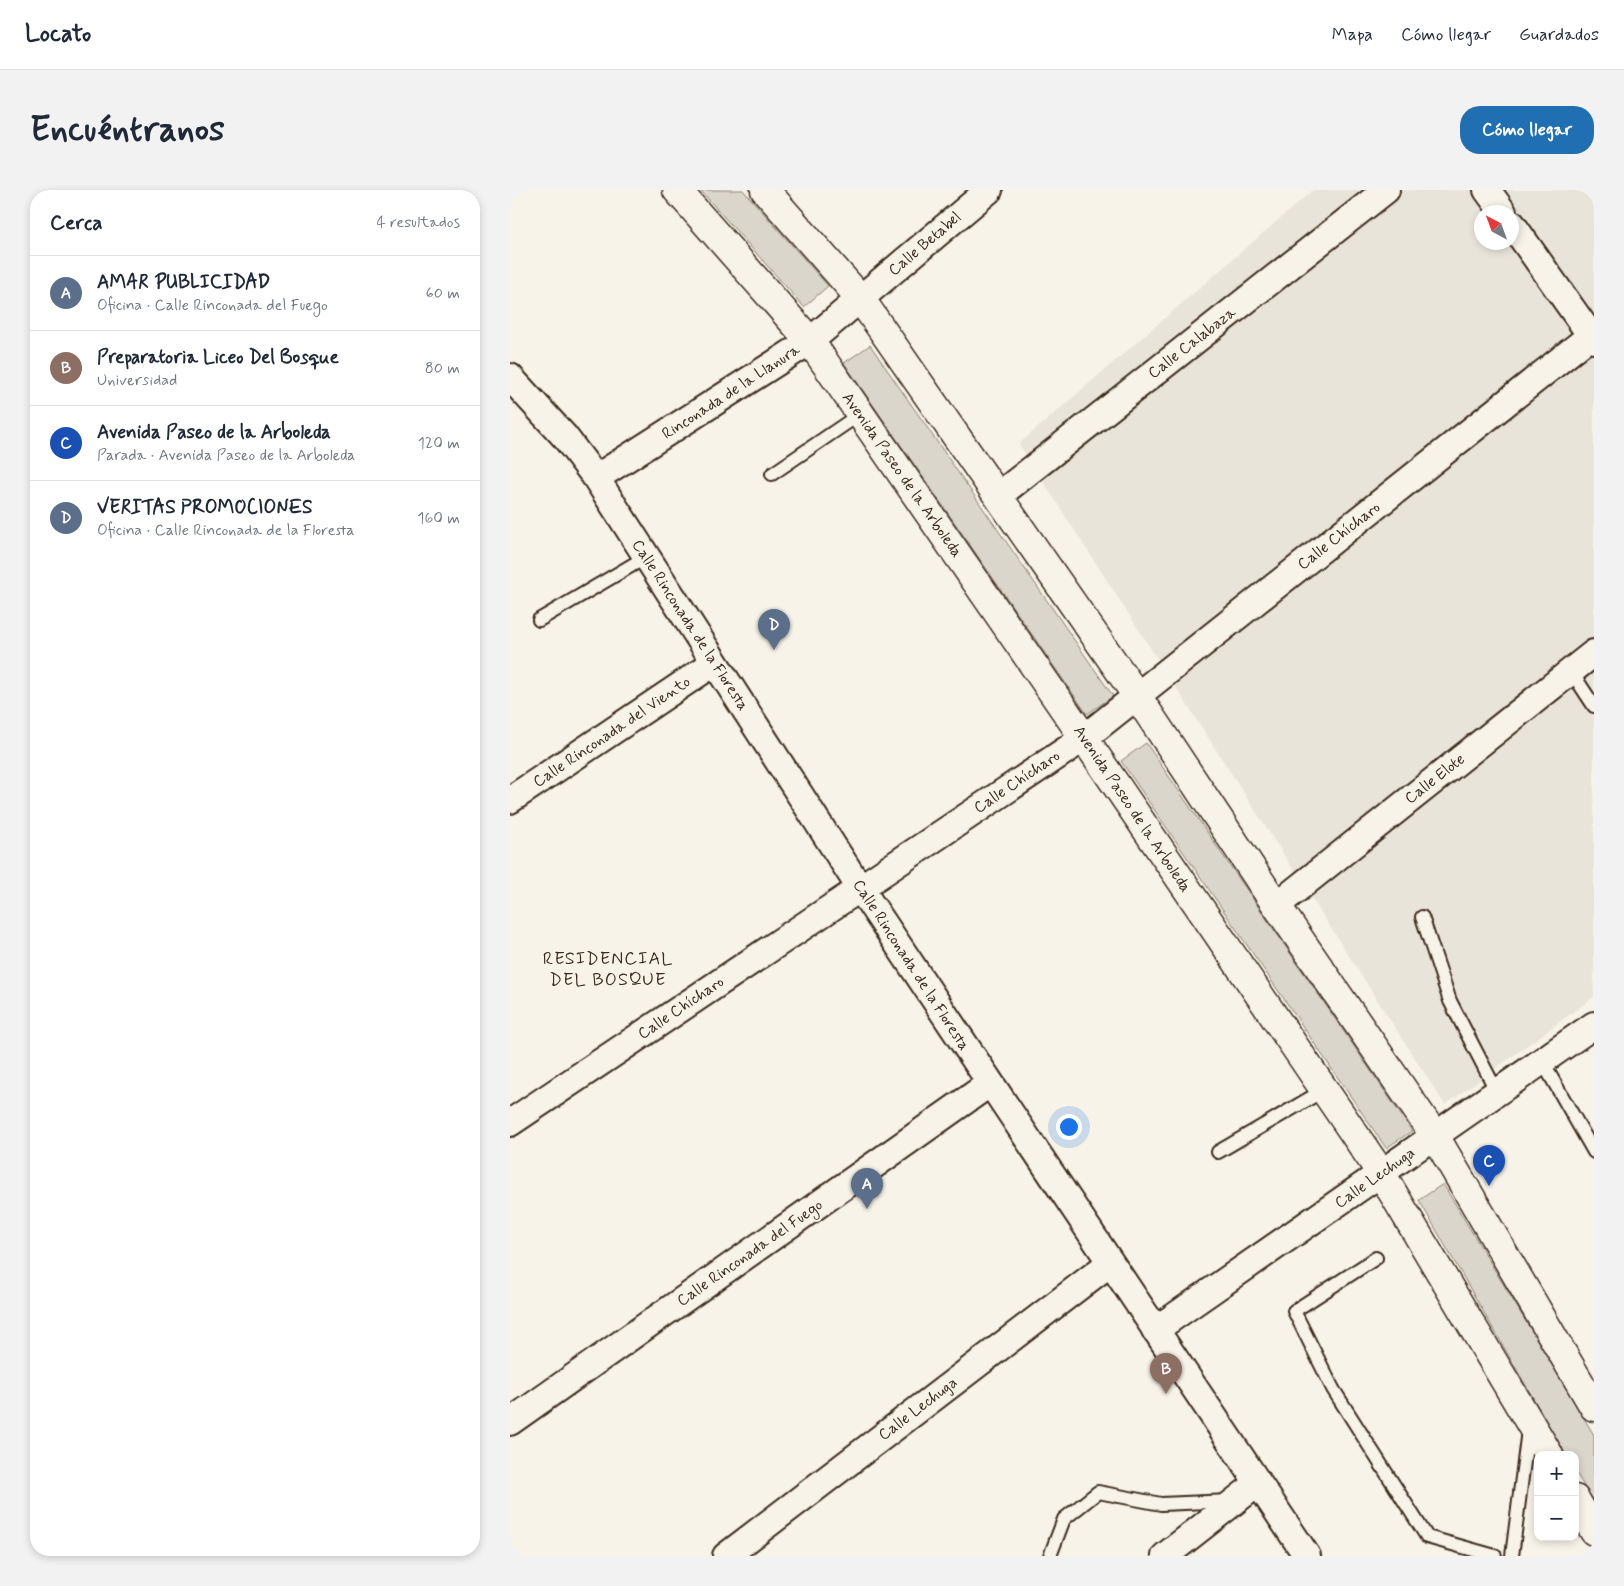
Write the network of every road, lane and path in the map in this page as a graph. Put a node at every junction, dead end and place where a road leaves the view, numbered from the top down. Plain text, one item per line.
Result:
1 (677, 190) edge
2 (765, 190) edge
3 (988, 190) edge
4 (1386, 190) edge
5 (1488, 190) edge
6 (1499, 205) edge
7 (1519, 234) edge
8 (860, 298) junction
9 (1593, 336) edge
10 (810, 341) junction
11 (510, 378) edge
12 (860, 414) junction
13 (772, 474) dead end
14 (596, 478) junction
15 (998, 496) junction
16 (646, 556) junction
17 (539, 620) dead end
18 (1594, 653) edge
19 (714, 663) junction
20 (1571, 672) junction
21 (1137, 696) junction
22 (1594, 706) edge
23 (1084, 738) junction
24 (510, 800) edge
25 (860, 888) junction
26 (1277, 905) junction
27 (1422, 917) dead end
28 (1594, 1025) edge
29 (1542, 1061) junction
30 (989, 1084) junction
31 (1324, 1090) junction
32 (1497, 1092) junction
33 (510, 1123) edge
34 (1435, 1136) junction
35 (1218, 1152) dead end
36 (1594, 1152) edge
37 (1381, 1173) junction
38 (1376, 1258) dead end
39 (1110, 1263) junction
40 (1155, 1330) junction
41 (1594, 1408) edge
42 (510, 1422) edge
43 (1529, 1422) junction
44 (1547, 1451) edge
45 (1258, 1482) junction
46 (1235, 1501) junction
47 (1579, 1506) edge
48 (1594, 1531) edge
49 (726, 1556) edge
50 (1050, 1556) edge
51 (1165, 1556) edge
52 (1307, 1556) edge
53 (1495, 1556) edge
54 (1512, 1556) edge

1 - 10 street, Avenida Paseo de la Arboleda
2 - 8 street
3 - 8 street, Calle Betabel
4 - 15 street, Calle Calabaza
5 - 6 street
7 - 9 street
8 - 10 street, Rinconada de la Llanura
8 - 15 street
9 - 21 street, Calle Chícharo
10 - 12 street, Avenida Paseo de la Arboleda
10 - 14 street, Rinconada de la Llanura
11 - 14 street, Calle Rinconada de la Floresta
12 - 13 lane
12 - 23 street, Avenida Paseo de la Arboleda
14 - 16 street, Calle Rinconada de la Floresta
15 - 21 street
16 - 17 lane
16 - 19 street, Calle Rinconada de la Floresta
18 - 20 street, Calle Elote
19 - 24 street, Calle Rinconada del Viento
19 - 25 street, Calle Rinconada de la Floresta
20 - 22 lane
20 - 26 street, Calle Elote
21 - 23 street, Calle Chícharo
21 - 26 street
23 - 25 street, Calle Chícharo
23 - 31 street, Avenida Paseo de la Arboleda
25 - 30 street, Calle Rinconada de la Floresta
25 - 33 street, Calle Chícharo
26 - 34 street
27 - 32 lane
28 - 29 street, Calle Lechuga
29 - 32 street, Calle Lechuga
29 - 36 lane
30 - 39 street, Calle Rinconada de la Floresta
30 - 42 street, Calle Rinconada del Fuego
31 - 35 lane
31 - 37 street, Avenida Paseo de la Arboleda
32 - 34 street, Calle Lechuga
34 - 37 street, Calle Lechuga
34 - 41 street
37 - 40 street, Calle Lechuga
37 - 43 street, Avenida Paseo de la Arboleda
38 - 53 lane
39 - 40 street, Calle Rinconada de la Floresta
39 - 49 street, Calle Lechuga
40 - 45 street, Calle Rinconada de la Floresta
43 - 44 street, Avenida Paseo de la Arboleda
43 - 54 lane
45 - 46 street
45 - 52 street, Calle Rinconada de la Floresta
46 - 50 lane
46 - 51 street
47 - 48 street

